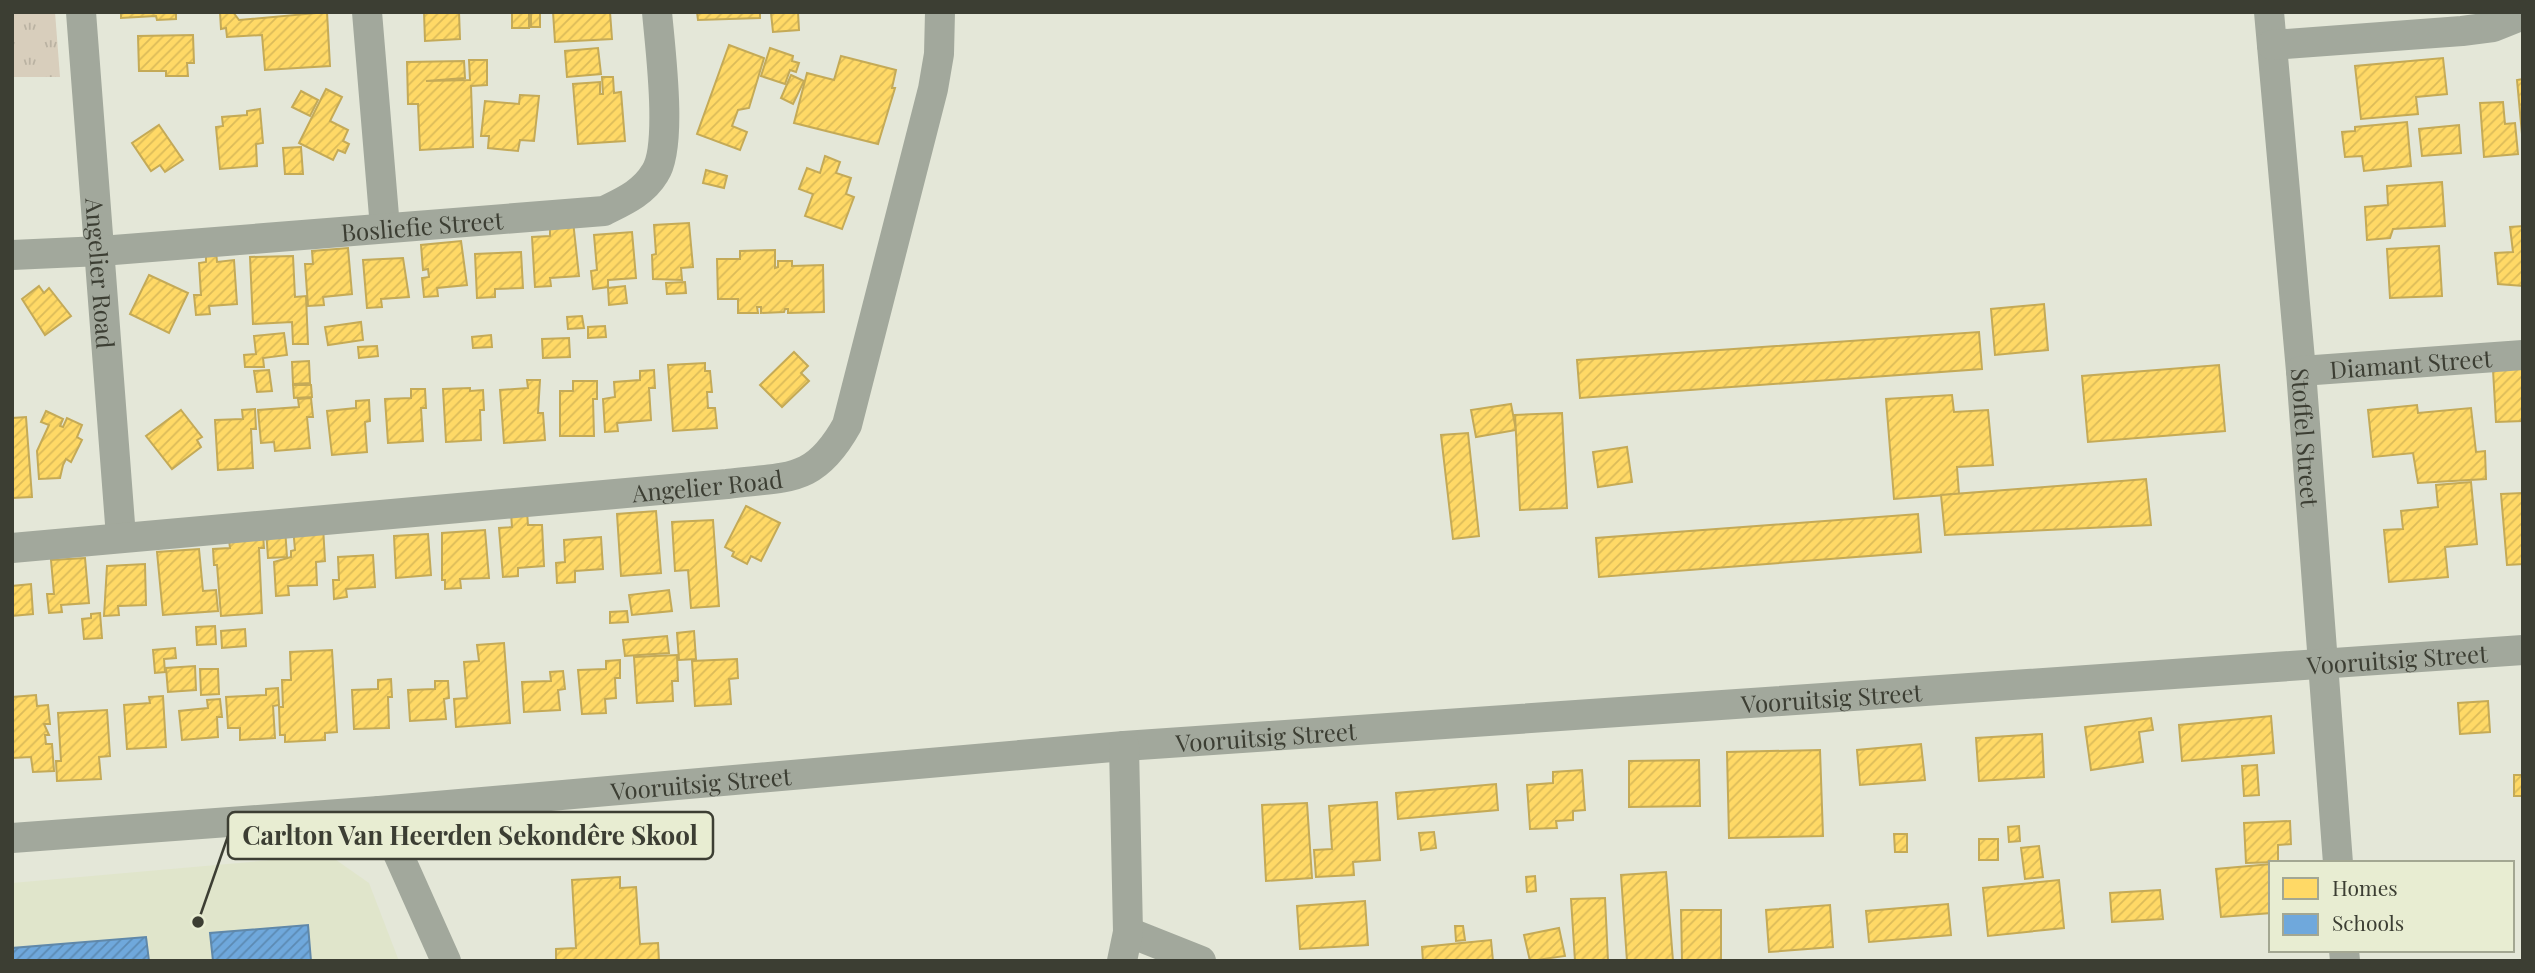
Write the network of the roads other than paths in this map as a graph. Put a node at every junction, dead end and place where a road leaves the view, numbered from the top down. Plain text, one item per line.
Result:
1 (81, 12) edge
2 (367, 12) edge
3 (657, 12) edge
4 (940, 12) edge
5 (2269, 12) edge
6 (2523, 15) edge
7 (2272, 45) junction
8 (385, 228) junction
9 (101, 251) junction
10 (12, 255) edge
11 (2523, 355) edge
12 (2301, 371) junction
13 (121, 537) junction
14 (12, 548) edge
15 (2523, 650) edge
16 (2323, 666) junction
17 (1124, 746) junction
18 (379, 811) junction
19 (12, 838) edge
20 (2338, 861) edge
21 (1125, 946) edge
22 (446, 961) edge
23 (1201, 961) edge

1 - 9 street, Angelier Road
2 - 8 street
3 - 8 street, Bosliefie Street
4 - 13 street, Angelier Road
5 - 7 street, Stoffel Street
6 - 7 street
7 - 12 street, Stoffel Street
8 - 9 street, Bosliefie Street
9 - 10 street, Bosliefie Street
9 - 13 street, Angelier Road
11 - 12 street, Diamant Street
12 - 16 street, Stoffel Street
13 - 14 street, Angelier Road
15 - 16 street, Vooruitsig Street
16 - 17 street, Vooruitsig Street
16 - 20 street, Stoffel Street
17 - 18 street, Vooruitsig Street
17 - 21 street
18 - 19 street, Vooruitsig Street
18 - 22 street
21 - 23 street

